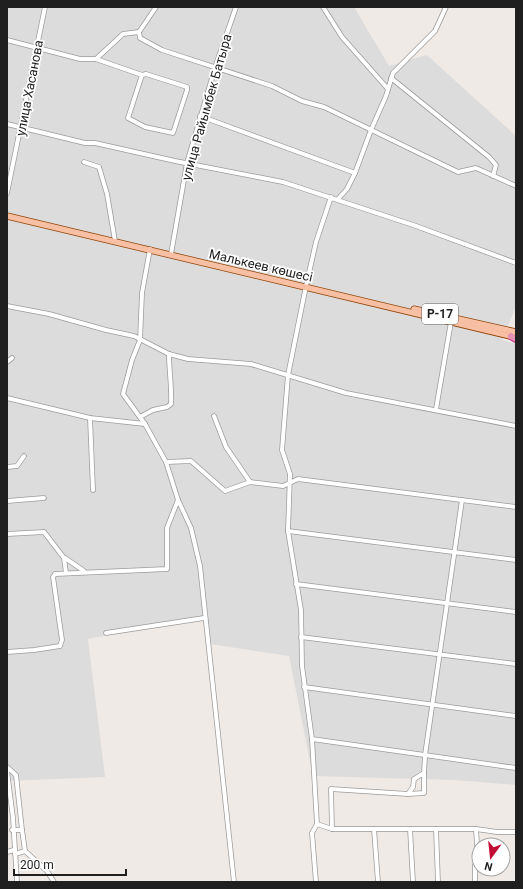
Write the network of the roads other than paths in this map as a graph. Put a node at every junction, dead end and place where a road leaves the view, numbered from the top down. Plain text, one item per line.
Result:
1 (46, 7) edge
2 (156, 7) edge
3 (236, 7) edge
4 (323, 7) edge
5 (446, 7) edge
6 (139, 32) junction
7 (7, 40) edge
8 (37, 48) junction
9 (96, 59) junction
10 (215, 68) junction
11 (142, 75) junction
12 (391, 78) junction
13 (388, 89) junction
14 (200, 116) junction
15 (7, 124) edge
16 (22, 127) junction
17 (371, 130) junction
18 (84, 162) dead end
19 (187, 163) junction
20 (355, 173) junction
21 (493, 176) junction
22 (516, 186) edge
23 (7, 193) edge
24 (331, 198) junction
25 (338, 199) junction
26 (7, 216) edge
27 (115, 241) junction
28 (150, 249) junction
29 (171, 254) junction
30 (516, 263) edge
31 (306, 286) junction
32 (364, 301) junction
33 (7, 306) edge
34 (451, 322) junction
35 (515, 336) edge
36 (140, 340) junction
37 (168, 354) junction
38 (12, 358) dead end
39 (7, 362) edge
40 (288, 375) junction
41 (7, 398) edge
42 (436, 409) junction
43 (214, 416) dead end
44 (140, 417) junction
45 (90, 418) junction
46 (145, 424) junction
47 (516, 426) edge
48 (24, 456) dead end
49 (166, 462) junction
50 (7, 467) edge
51 (290, 474) junction
52 (298, 479) junction
53 (250, 482) junction
54 (290, 483) junction
55 (283, 486) junction
56 (93, 490) dead end
57 (290, 493) junction
58 (44, 498) dead end
59 (178, 500) junction
60 (462, 500) junction
61 (7, 501) edge
62 (516, 506) edge
63 (288, 531) junction
64 (7, 534) edge
65 (454, 552) junction
66 (64, 558) junction
67 (516, 560) edge
68 (84, 572) junction
69 (66, 573) junction
70 (296, 584) junction
71 (448, 603) junction
72 (516, 612) edge
73 (204, 618) junction
74 (106, 633) dead end
75 (301, 637) junction
76 (7, 652) edge
77 (440, 654) junction
78 (516, 664) edge
79 (304, 687) junction
80 (434, 704) junction
81 (516, 716) edge
82 (312, 739) junction
83 (425, 756) junction
84 (7, 767) edge
85 (516, 768) edge
86 (7, 771) edge
87 (424, 772) junction
88 (7, 784) edge
89 (408, 794) junction
90 (317, 824) junction
91 (332, 829) junction
92 (374, 829) junction
93 (410, 829) junction
94 (436, 829) junction
95 (476, 829) junction
96 (12, 830) junction
97 (22, 830) junction
98 (516, 832) edge
99 (25, 851) junction
100 (7, 852) edge
101 (14, 852) junction
102 (17, 882) edge
103 (54, 882) edge
104 (234, 882) edge
105 (316, 882) edge
106 (378, 882) edge
107 (413, 882) edge
108 (438, 882) edge
109 (476, 882) edge

1 - 8 street, улица Хасанова
2 - 6 street
3 - 10 street, улица Райымбек Батыра
4 - 13 street
5 - 12 street
6 - 9 street
6 - 10 street
7 - 8 street
8 - 9 street
8 - 16 street, улица Хасанова
9 - 11 street
10 - 14 street, улица Райымбек Батыра
10 - 17 street
11 - 11 street
12 - 13 street
12 - 21 street
13 - 17 street
14 - 19 street, улица Райымбек Батыра
14 - 20 street
15 - 16 street
16 - 19 street
16 - 23 street, улица Хасанова
17 - 20 street
17 - 21 street
18 - 27 street
19 - 24 street
19 - 29 street, улица Райымбек Батыра
20 - 25 street
21 - 22 street
24 - 25 street
24 - 31 street
25 - 30 street
26 - 27 main road, Малькеев көшесі
27 - 28 main road, Малькеев көшесі
28 - 29 main road, Малькеев көшесі
28 - 36 street
29 - 31 main road, Малькеев көшесі
31 - 32 main road, Малькеев көшесі
31 - 40 street
32 - 34 main road, Малькеев көшесі
32 - 35 main road, P-17
33 - 36 street
34 - 35 main road, Малькеев көшесі
34 - 42 street
36 - 37 street
36 - 44 street
37 - 40 street
37 - 44 street
38 - 39 street
40 - 42 street
40 - 51 street
41 - 45 street
42 - 47 street
43 - 53 street
44 - 46 street
45 - 46 street
45 - 56 street
46 - 49 street
48 - 50 street
49 - 53 street
49 - 59 street
51 - 52 street
51 - 54 street
52 - 54 street
52 - 60 street
53 - 55 street
54 - 55 street
54 - 57 street
55 - 57 street
57 - 63 street
58 - 61 street
59 - 68 street
59 - 73 street
60 - 62 street
60 - 65 street
63 - 65 street
63 - 70 street
64 - 66 street
65 - 67 street
65 - 71 street
66 - 68 street
66 - 69 street
68 - 69 street
69 - 76 street
70 - 71 street
70 - 75 street
71 - 72 street
71 - 77 street
73 - 74 street
73 - 104 street
75 - 77 street
75 - 79 street
77 - 78 street
77 - 80 street
79 - 80 street
79 - 82 street
80 - 81 street
80 - 83 street
82 - 83 street
82 - 90 street
83 - 85 street
83 - 87 street
84 - 97 street
86 - 88 street
87 - 89 street
87 - 89 street
88 - 96 street
89 - 91 street
90 - 91 street
90 - 105 street
91 - 92 street
92 - 93 street
92 - 106 street
93 - 94 street
93 - 107 street
94 - 95 street
94 - 108 street
95 - 98 street
95 - 109 street
96 - 97 street
96 - 101 street
97 - 99 street
99 - 101 street
99 - 103 street
100 - 101 street
101 - 102 street

